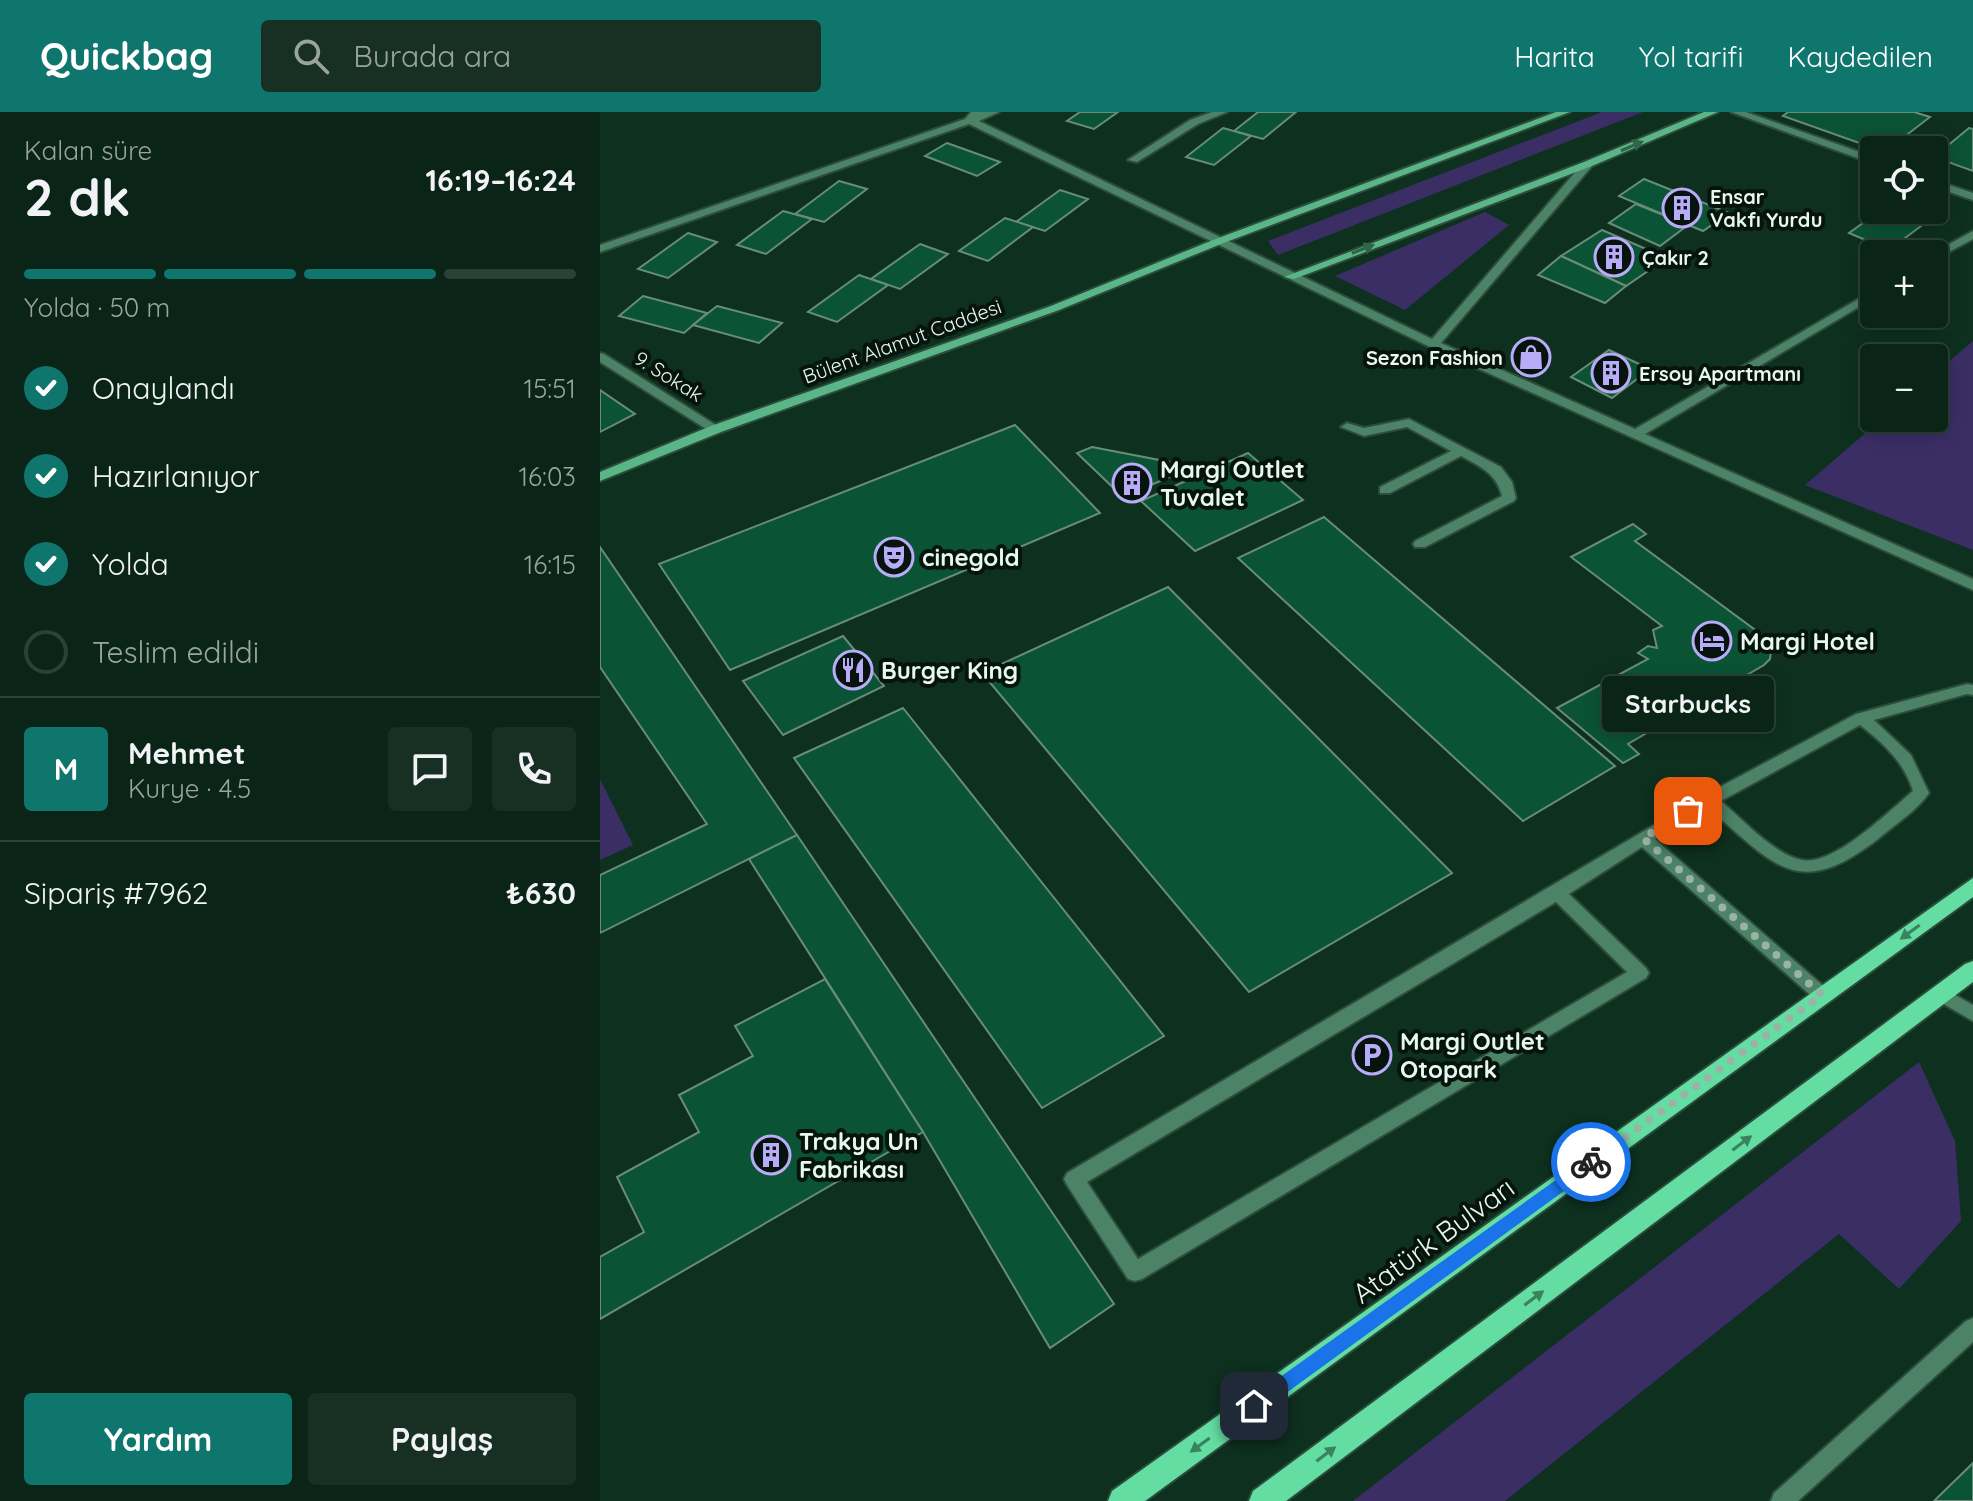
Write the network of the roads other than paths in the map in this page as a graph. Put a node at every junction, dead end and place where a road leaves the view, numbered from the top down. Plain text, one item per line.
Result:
1 (994, 112) edge
2 (1222, 112) edge
3 (1565, 112) edge
4 (1713, 112) edge
5 (1736, 112) edge
6 (972, 116) edge
7 (1860, 156) edge
8 (1133, 160) dead end
9 (1588, 164) junction
10 (1948, 188) edge
11 (1973, 197) edge
12 (1973, 234) edge
13 (1217, 242) junction
14 (600, 249) edge
15 (1948, 249) edge
16 (1290, 277) junction
17 (1860, 301) edge
18 (1434, 344) junction
19 (600, 357) edge
20 (1347, 427) dead end
21 (716, 429) junction
22 (1637, 433) junction
23 (1459, 452) junction
24 (600, 477) edge
25 (1385, 490) dead end
26 (1420, 544) dead end
27 (1973, 585) edge
28 (1973, 690) edge
29 (1861, 718) junction
30 (1709, 800) junction
31 (1643, 838) junction
32 (1973, 886) edge
33 (1557, 893) junction
34 (1973, 970) edge
35 (1941, 994) junction
36 (1822, 995) junction
37 (1973, 1014) edge
38 (1973, 1328) edge
39 (1122, 1501) edge
40 (1263, 1501) edge
41 (1782, 1501) edge

1 - 6 street
2 - 8 street
3 - 13 street, Bülent Alamut Caddesi
9 -> 4 street
5 - 7 street
6 - 13 street
6 - 14 street
16 -> 9 street
9 - 18 street
10 - 11 street
12 - 15 street
13 - 16 street
13 - 21 street, Bülent Alamut Caddesi
16 - 18 street
17 - 22 street
18 - 22 street
19 - 21 street, 9. Sokak
20 - 23 street
21 - 24 street, Bülent Alamut Caddesi
22 - 27 street
23 - 25 street
23 - 26 street
28 - 29 street
29 - 30 street
29 - 30 street
30 - 31 street
31 - 33 street
31 - 36 street
32 -> 36 main road, Atatürk Bulvarı
33 - 33 street
34 - 35 main road
35 - 37 street
40 -> 35 main road
36 -> 39 main road, Atatürk Bulvarı
38 - 41 street

